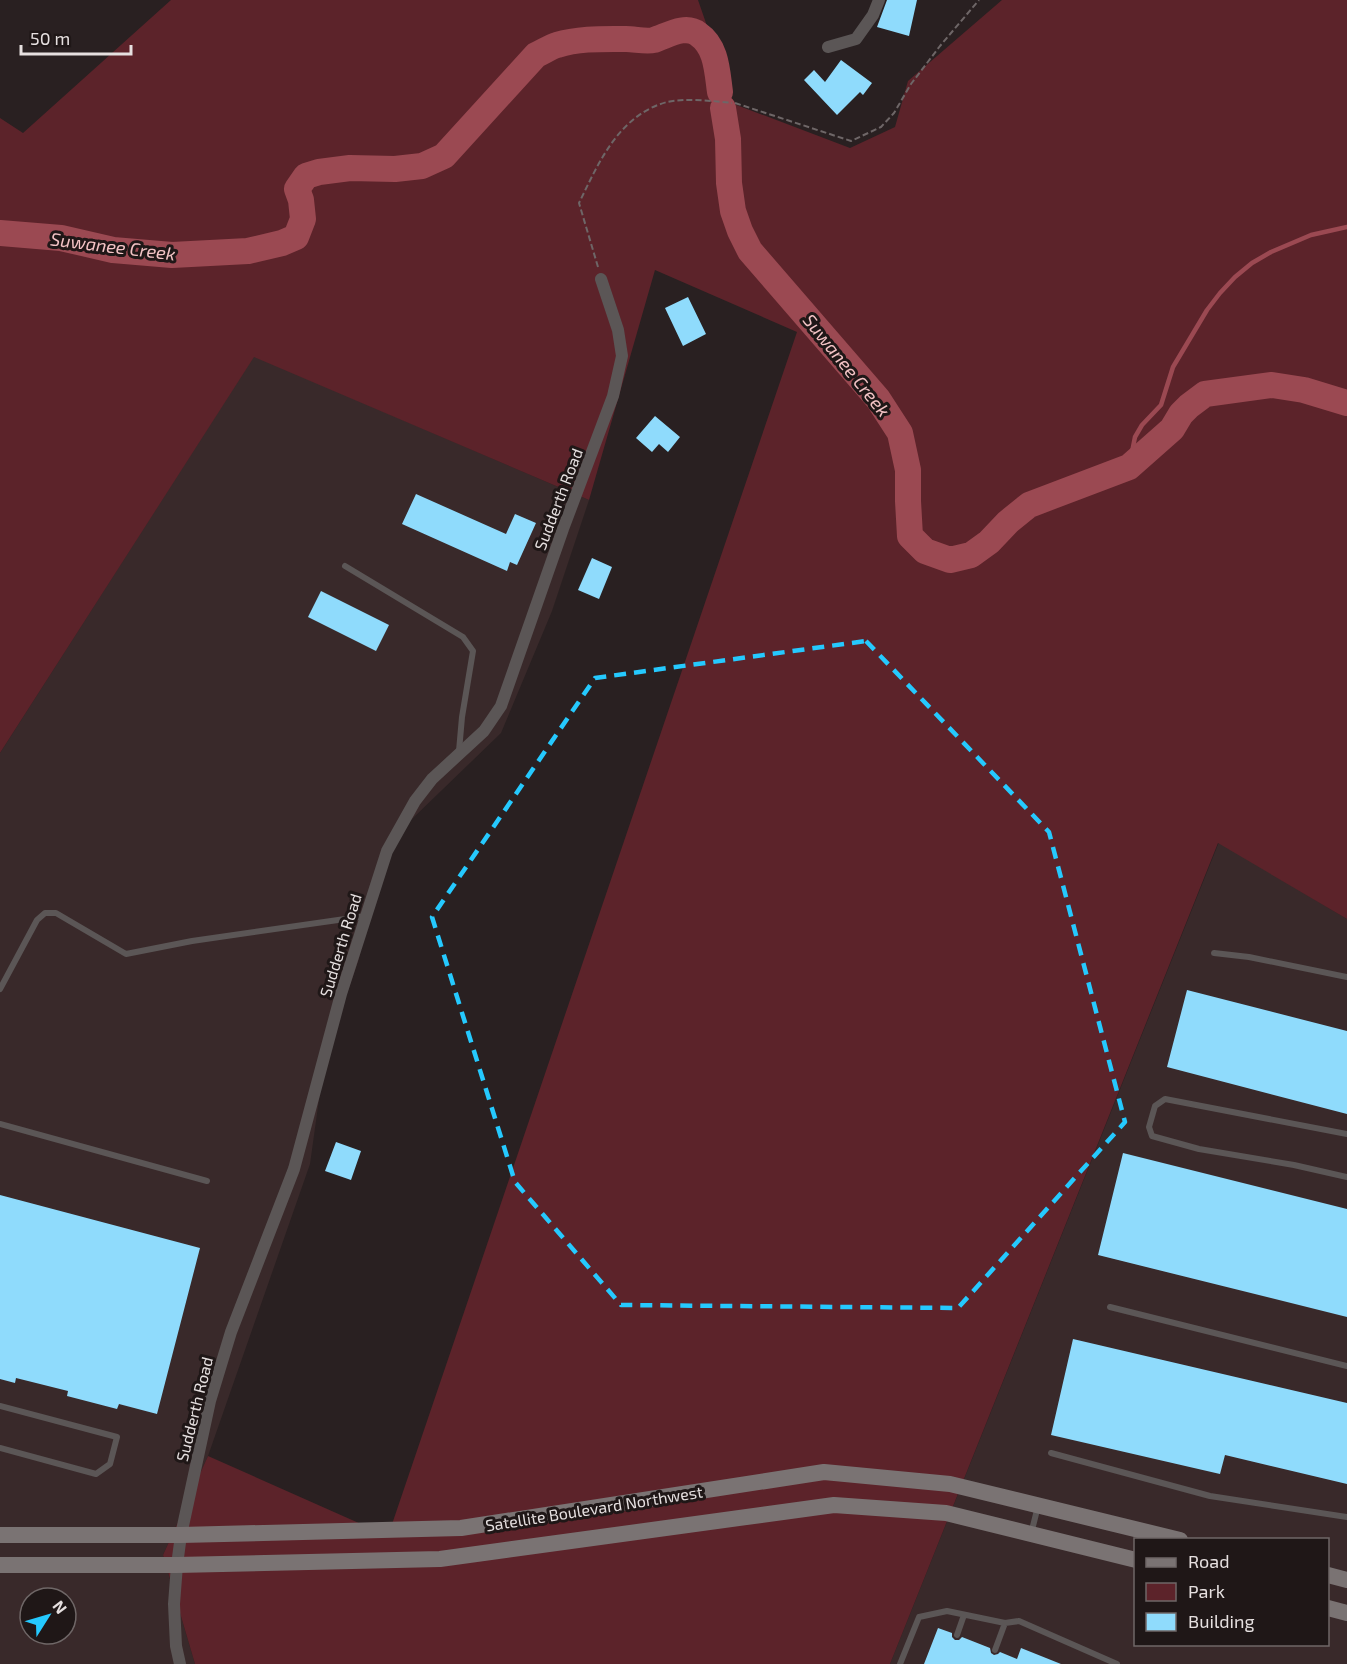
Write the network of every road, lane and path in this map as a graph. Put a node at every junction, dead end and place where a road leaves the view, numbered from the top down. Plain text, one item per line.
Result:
1 (879, 0) edge
2 (979, 0) edge
3 (828, 47) dead end
4 (601, 279) joint
5 (345, 566) dead end
6 (459, 755) junction
7 (366, 916) junction
8 (1214, 952) dead end
9 (1347, 977) edge
10 (0, 989) edge
11 (0, 1124) edge
12 (1347, 1134) edge
13 (1347, 1177) edge
14 (207, 1181) dead end
15 (1110, 1307) dead end
16 (1347, 1366) edge
17 (0, 1406) edge
18 (0, 1448) edge
19 (1051, 1453) dead end
20 (1038, 1505) junction
21 (1347, 1517) edge
22 (1031, 1534) junction
23 (0, 1535) edge
24 (181, 1535) junction
25 (1176, 1538) edge
26 (1134, 1560) edge
27 (0, 1564) edge
28 (177, 1565) junction
29 (1329, 1575) edge
30 (1347, 1580) edge
31 (1329, 1608) edge
32 (1347, 1612) edge
33 (964, 1615) junction
34 (1005, 1623) junction
35 (957, 1635) dead end
36 (995, 1650) dead end
37 (180, 1664) edge
38 (900, 1664) edge
39 (1117, 1664) edge

1 - 3 street
2 - 4 path
4 - 6 street, Sudderth Road
5 - 6 lane
6 - 7 street, Sudderth Road
7 - 10 lane
7 - 24 street, Sudderth Road
8 - 9 lane
11 - 14 lane
12 - 13 lane
15 - 16 lane
17 - 18 lane
19 - 21 lane
20 - 22 lane
20 - 24 main road, Satellite Boulevard Northwest
20 - 25 main road, Satellite Boulevard Northwest
22 - 26 main road, Satellite Boulevard Northwest
22 - 28 main road, Satellite Boulevard Northwest
23 - 24 main road, Satellite Boulevard Northwest
24 - 28 street, Sudderth Road
27 - 28 main road, Satellite Boulevard Northwest
28 - 37 street, Sudderth Road
29 - 30 main road
31 - 32 main road
33 - 34 lane
33 - 35 lane
33 - 38 lane
34 - 36 lane
34 - 39 lane

